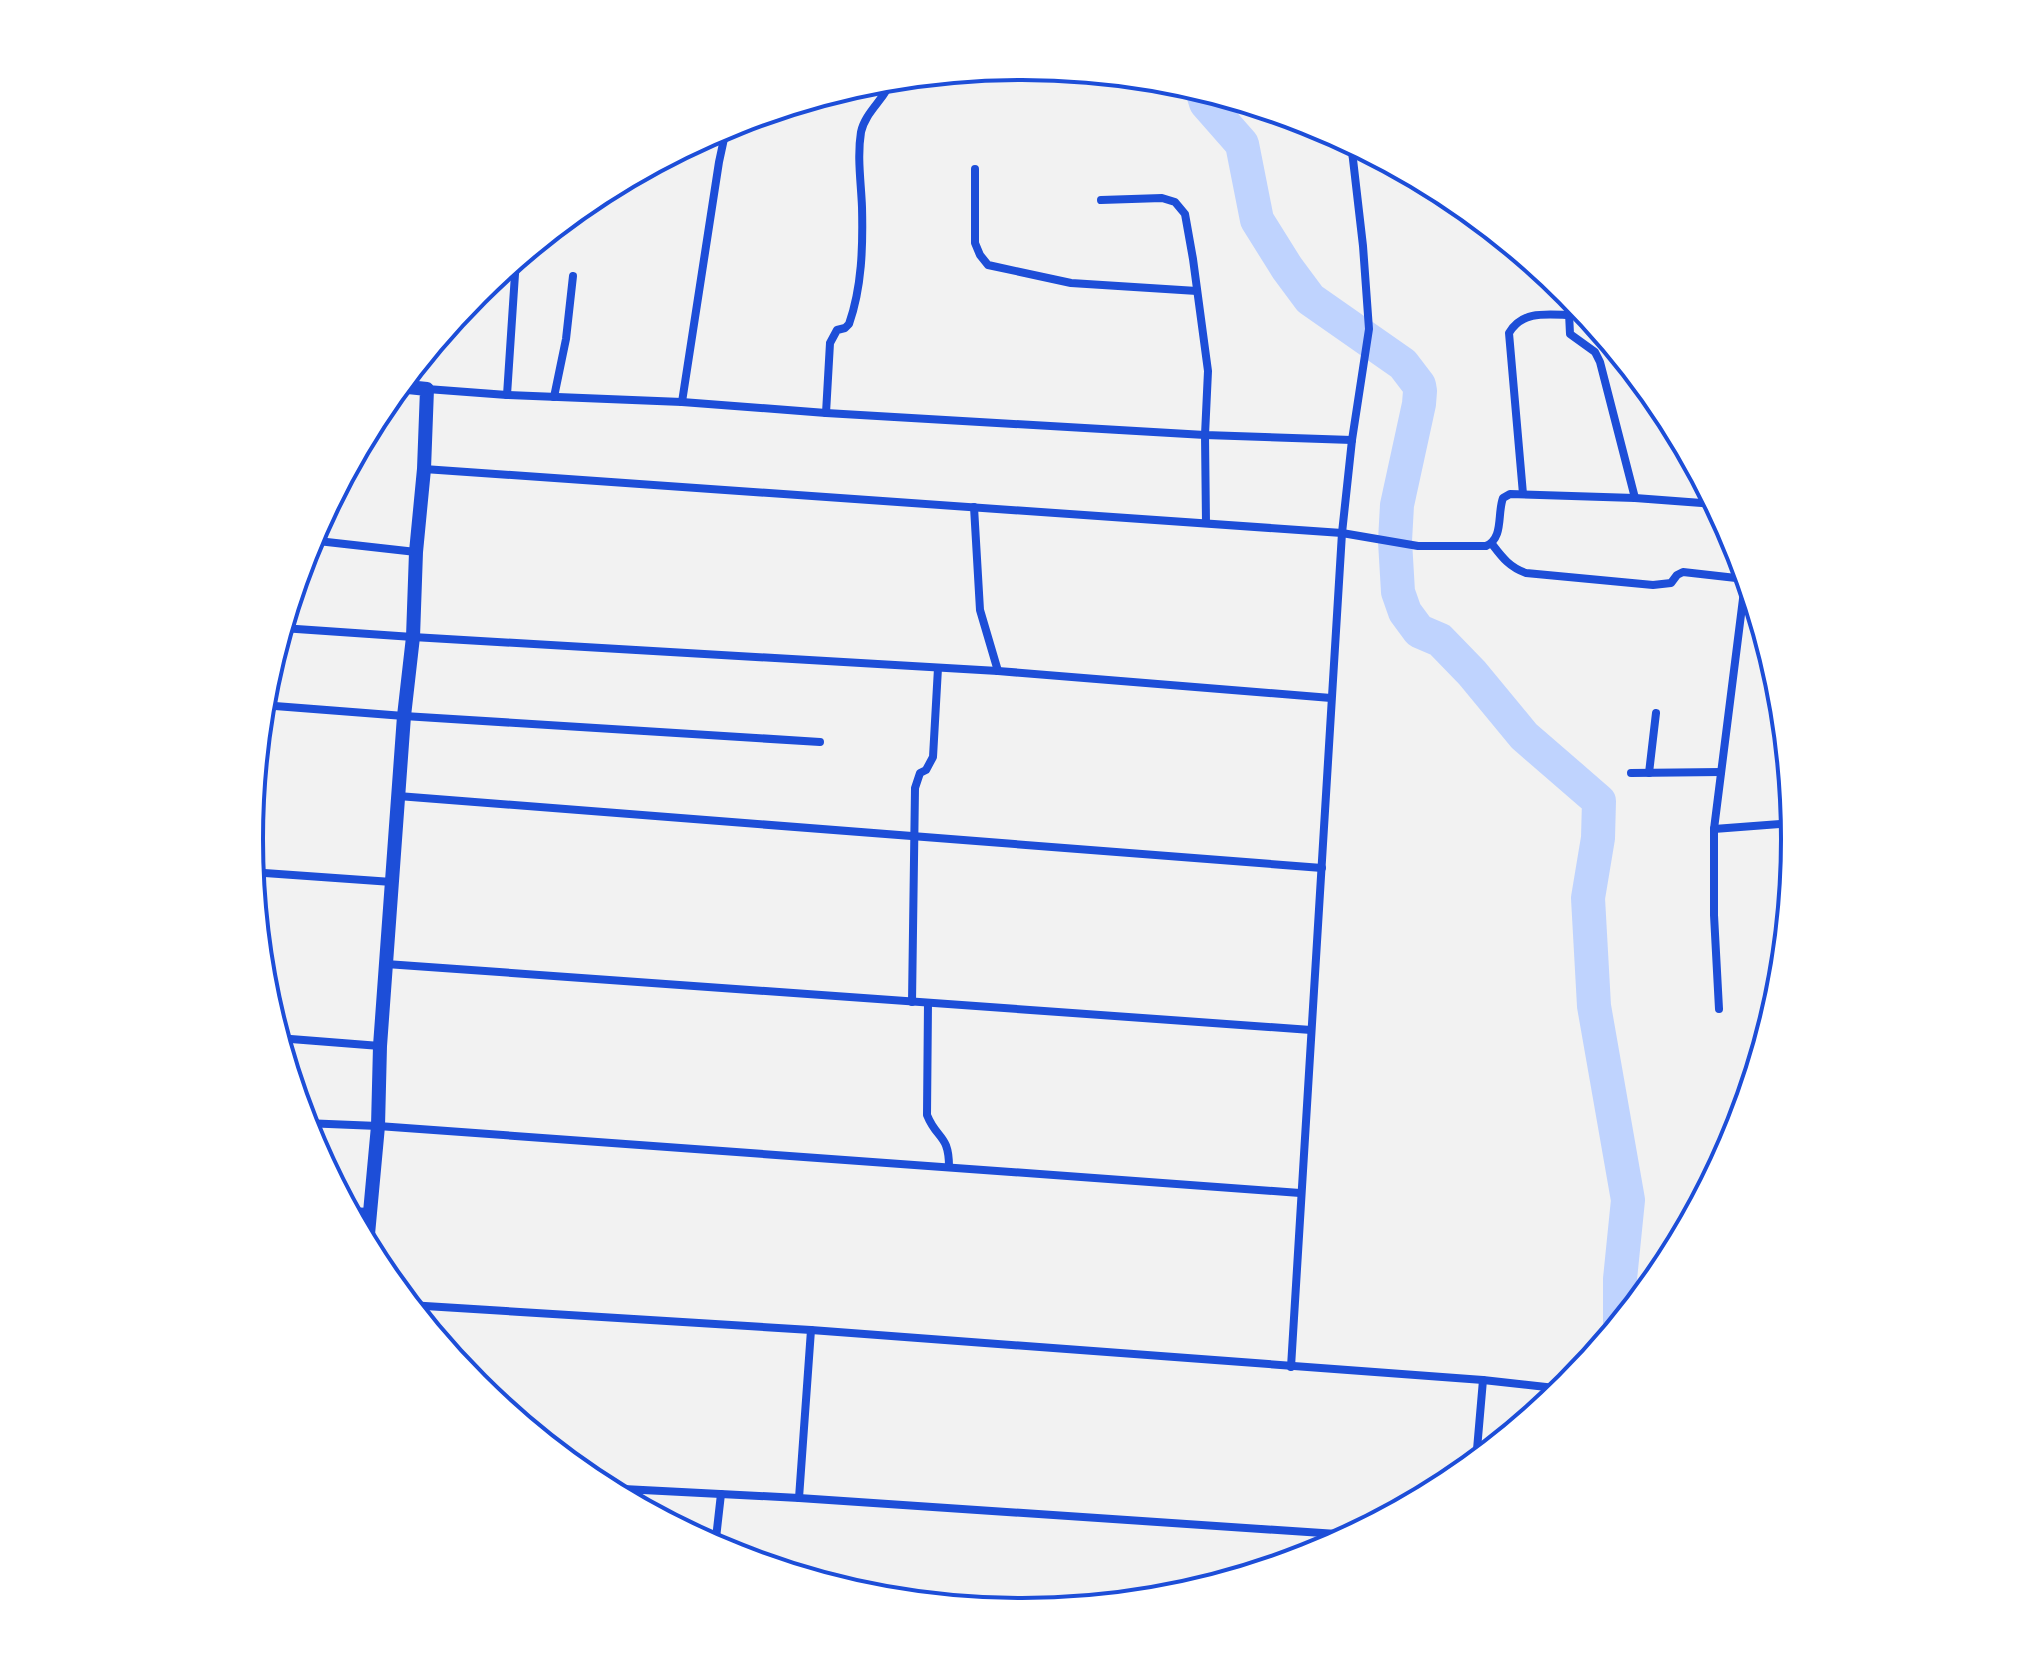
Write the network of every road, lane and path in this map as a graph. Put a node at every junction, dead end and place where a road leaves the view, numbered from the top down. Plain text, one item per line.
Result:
1 (887, 93) edge
2 (723, 142) edge
3 (1353, 157) edge
4 (975, 169) dead end
5 (1101, 200) dead end
6 (515, 274) edge
7 (573, 276) dead end
8 (1197, 291) junction
9 (1568, 312) edge
10 (1568, 315) junction
11 (412, 387) edge
12 (427, 389) junction
13 (507, 395) junction
14 (554, 397) junction
15 (682, 402) junction
16 (826, 413) junction
17 (1205, 435) junction
18 (1352, 440) junction
19 (424, 469) junction
20 (1523, 494) junction
21 (1635, 498) junction
22 (1703, 503) edge
23 (974, 507) junction
24 (1206, 523) junction
25 (1342, 533) junction
26 (324, 542) edge
27 (1492, 544) junction
28 (416, 552) junction
29 (1734, 576) edge
30 (1743, 601) edge
31 (293, 629) edge
32 (413, 637) junction
33 (938, 668) junction
34 (998, 671) junction
35 (1331, 698) junction
36 (275, 706) edge
37 (1656, 713) dead end
38 (404, 716) junction
39 (820, 742) dead end
40 (1721, 772) junction
41 (1631, 773) dead end
42 (1649, 773) junction
43 (398, 796) junction
44 (1780, 824) edge
45 (1714, 829) junction
46 (915, 836) junction
47 (1322, 868) junction
48 (264, 873) edge
49 (392, 882) junction
50 (386, 964) junction
51 (912, 1002) junction
52 (928, 1003) junction
53 (1719, 1009) dead end
54 (1311, 1030) junction
55 (290, 1039) edge
56 (380, 1046) junction
57 (319, 1124) edge
58 (378, 1126) junction
59 (949, 1167) junction
60 (1300, 1193) junction
61 (361, 1212) edge
62 (371, 1212) junction
63 (369, 1225) edge
64 (424, 1306) edge
65 (811, 1330) junction
66 (1291, 1367) junction
67 (1483, 1380) junction
68 (1547, 1387) edge
69 (1477, 1446) edge
70 (631, 1489) edge
71 (721, 1494) junction
72 (799, 1498) junction
73 (717, 1533) edge
74 (1327, 1533) edge

1 - 16 street
2 - 15 street
3 - 18 street
4 - 8 street
5 - 8 street
6 - 13 street
7 - 14 street
8 - 17 street
9 - 10 street
10 - 20 street
10 - 21 street
11 - 12 street
12 - 13 street
12 - 19 street
13 - 14 street
14 - 15 street
15 - 16 street
16 - 17 street
17 - 18 street
17 - 24 street
18 - 25 street
19 - 23 street
19 - 28 street
20 - 21 street
20 - 27 street
21 - 22 street
23 - 24 street
23 - 34 street
24 - 25 street
25 - 27 street
25 - 35 street
26 - 28 street
27 - 29 street
28 - 32 street
30 - 40 street
31 - 32 street
32 - 33 street
32 - 38 street
33 - 34 street
33 - 46 street
34 - 35 street
35 - 47 street
36 - 38 street
37 - 42 street
38 - 39 street
38 - 43 street
40 - 42 street
40 - 45 street
41 - 42 street
43 - 46 street
43 - 49 street
44 - 45 street
45 - 53 street
46 - 47 street
46 - 51 street
47 - 54 street
48 - 49 street
49 - 50 street
50 - 51 street
50 - 56 street
51 - 52 street
52 - 54 street
52 - 59 street
54 - 60 street
55 - 56 street
56 - 58 street
57 - 58 street
58 - 59 street
58 - 62 street
59 - 60 street
60 - 66 street
61 - 62 street
62 - 63 street
64 - 65 street
65 - 66 street
65 - 72 street
66 - 67 street
67 - 68 street
67 - 69 street
70 - 71 street
71 - 72 street
71 - 73 street
72 - 74 street

